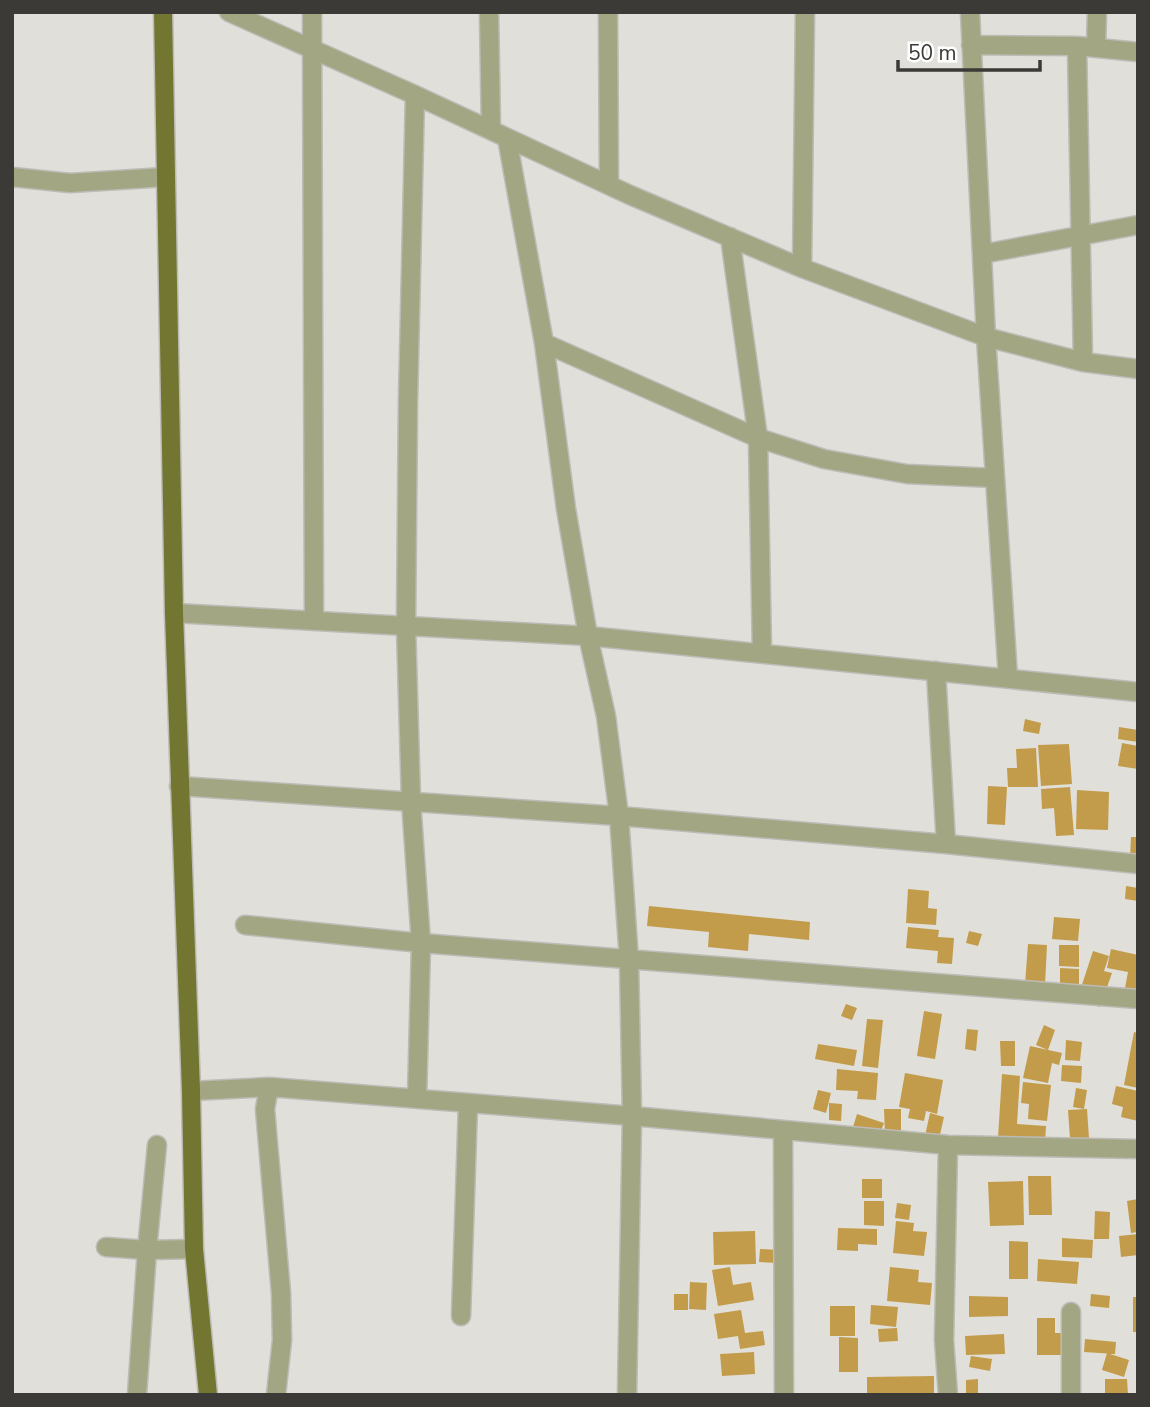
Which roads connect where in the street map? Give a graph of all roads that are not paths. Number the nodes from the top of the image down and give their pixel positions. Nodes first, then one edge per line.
1 (163, 12) edge
2 (229, 12) edge
3 (312, 12) edge
4 (489, 12) edge
5 (608, 12) edge
6 (805, 12) edge
7 (970, 12) edge
8 (1097, 12) edge
9 (971, 45) junction
10 (1077, 46) junction
11 (1096, 48) junction
12 (313, 49) junction
13 (1138, 52) edge
14 (415, 95) junction
15 (491, 130) junction
16 (508, 138) junction
17 (12, 177) edge
18 (166, 177) junction
19 (609, 185) junction
20 (1138, 225) edge
21 (1081, 235) junction
22 (730, 237) junction
23 (982, 254) junction
24 (802, 268) junction
25 (985, 337) junction
26 (544, 344) junction
27 (1083, 362) junction
28 (1138, 369) edge
29 (758, 438) junction
30 (995, 478) junction
31 (174, 613) junction
32 (314, 621) junction
33 (406, 626) junction
34 (588, 636) junction
35 (762, 653) junction
36 (936, 671) junction
37 (1009, 678) junction
38 (1138, 692) edge
39 (179, 786) junction
40 (411, 801) junction
41 (619, 816) junction
42 (946, 844) junction
43 (1138, 863) edge
44 (245, 925) dead end
45 (421, 943) junction
46 (629, 960) junction
47 (1138, 999) edge
48 (269, 1087) junction
49 (191, 1091) junction
50 (417, 1099) junction
51 (468, 1104) junction
52 (632, 1116) junction
53 (783, 1131) junction
54 (157, 1145) dead end
55 (948, 1145) junction
56 (1138, 1149) edge
57 (106, 1247) dead end
58 (194, 1249) junction
59 (147, 1250) junction
60 (1071, 1312) dead end
61 (461, 1317) dead end
62 (137, 1395) edge
63 (208, 1395) edge
64 (275, 1395) edge
65 (626, 1395) edge
66 (784, 1395) edge
67 (948, 1395) edge
68 (1071, 1395) edge

1 - 18 main road
2 - 12 street
3 - 12 street
4 - 15 street
5 - 19 street
6 - 24 street
7 - 9 street
8 - 11 street
9 - 10 street
9 - 23 street
10 - 11 street
10 - 21 street
11 - 13 street
12 - 14 street
12 - 32 street
14 - 15 street
14 - 33 street
15 - 16 street
16 - 19 street
16 - 26 street
17 - 18 street
18 - 31 main road
19 - 22 street
20 - 21 street
21 - 23 street
21 - 27 street
22 - 24 street
22 - 29 street
23 - 25 street
24 - 25 street
25 - 27 street
25 - 30 street
26 - 29 street
26 - 34 street
27 - 28 street
29 - 30 street
29 - 35 street
30 - 37 street
31 - 32 street
31 - 39 main road
32 - 33 street
33 - 34 street
33 - 40 street
34 - 35 street
34 - 41 street
35 - 36 street
36 - 37 street
36 - 42 street
37 - 38 street
39 - 40 street
39 - 49 main road
40 - 41 street
40 - 45 street
41 - 42 street
41 - 46 street
42 - 43 street
44 - 45 street
45 - 46 street
45 - 50 street
46 - 47 street
46 - 52 street
48 - 49 street
48 - 50 street
48 - 64 street
49 - 58 main road
50 - 51 street
51 - 52 street
51 - 61 street
52 - 53 street
52 - 65 street
53 - 55 street
53 - 66 street
54 - 59 street
55 - 56 street
55 - 67 street
57 - 59 street
58 - 59 street
58 - 63 main road
59 - 62 street
60 - 68 street

